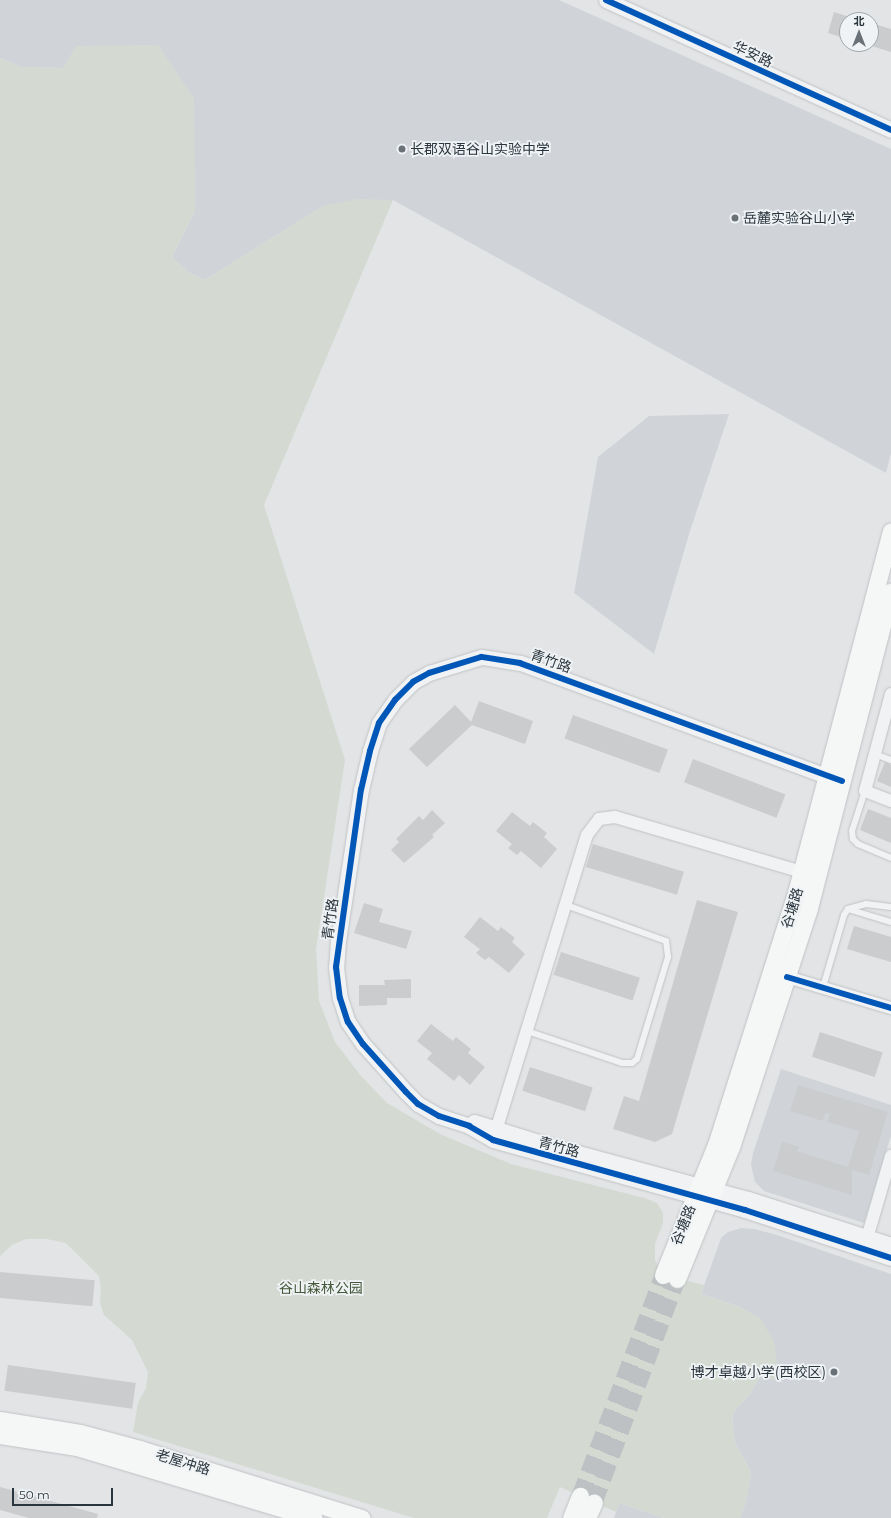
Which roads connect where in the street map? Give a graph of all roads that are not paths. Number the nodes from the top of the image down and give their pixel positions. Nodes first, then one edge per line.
1 (606, 0) edge
2 (624, 0) edge
3 (891, 120) edge
4 (891, 130) edge
5 (891, 531) edge
6 (891, 591) edge
7 (891, 694) edge
8 (889, 709) edge
9 (875, 754) junction
10 (891, 760) edge
11 (834, 781) junction
12 (866, 791) junction
13 (891, 801) edge
14 (891, 858) edge
15 (802, 872) junction
16 (566, 905) junction
17 (891, 907) edge
18 (848, 909) junction
19 (891, 922) edge
20 (787, 977) junction
21 (823, 987) junction
22 (891, 1008) edge
23 (527, 1031) junction
24 (495, 1135) junction
25 (891, 1156) edge
26 (704, 1193) junction
27 (865, 1243) junction
28 (891, 1245) edge
29 (891, 1258) edge
30 (670, 1277) tunnel mouth
31 (0, 1420) edge
32 (0, 1434) edge
33 (314, 1518) edge
34 (362, 1518) edge
35 (571, 1518) edge
36 (588, 1518) edge

1 - 4 street, 华安路
2 - 3 street, 华安路
5 - 11 main road, 谷塘路
6 - 11 main road, 谷塘路
7 - 8 street
8 - 9 street
9 - 10 lane
9 - 12 street
11 - 15 main road, 谷塘路
11 - 20 main road, 谷塘路
11 - 24 street, 青竹路
12 - 13 street
12 - 14 lane
15 - 16 street
15 - 26 main road, 谷塘路
16 - 23 street
16 - 23 lane
17 - 18 lane
18 - 19 lane
18 - 21 lane
20 - 21 street
20 - 26 main road, 谷塘路
21 - 22 street
23 - 24 street
24 - 26 street, 青竹路
25 - 27 street
26 - 27 street, 青竹路
26 - 30 main road, 谷塘路
27 - 28 street, 青竹路
27 - 29 street, 青竹路
31 - 34 main road, 老屋冲路
32 - 33 main road, 老屋冲路
35 - 36 main road

